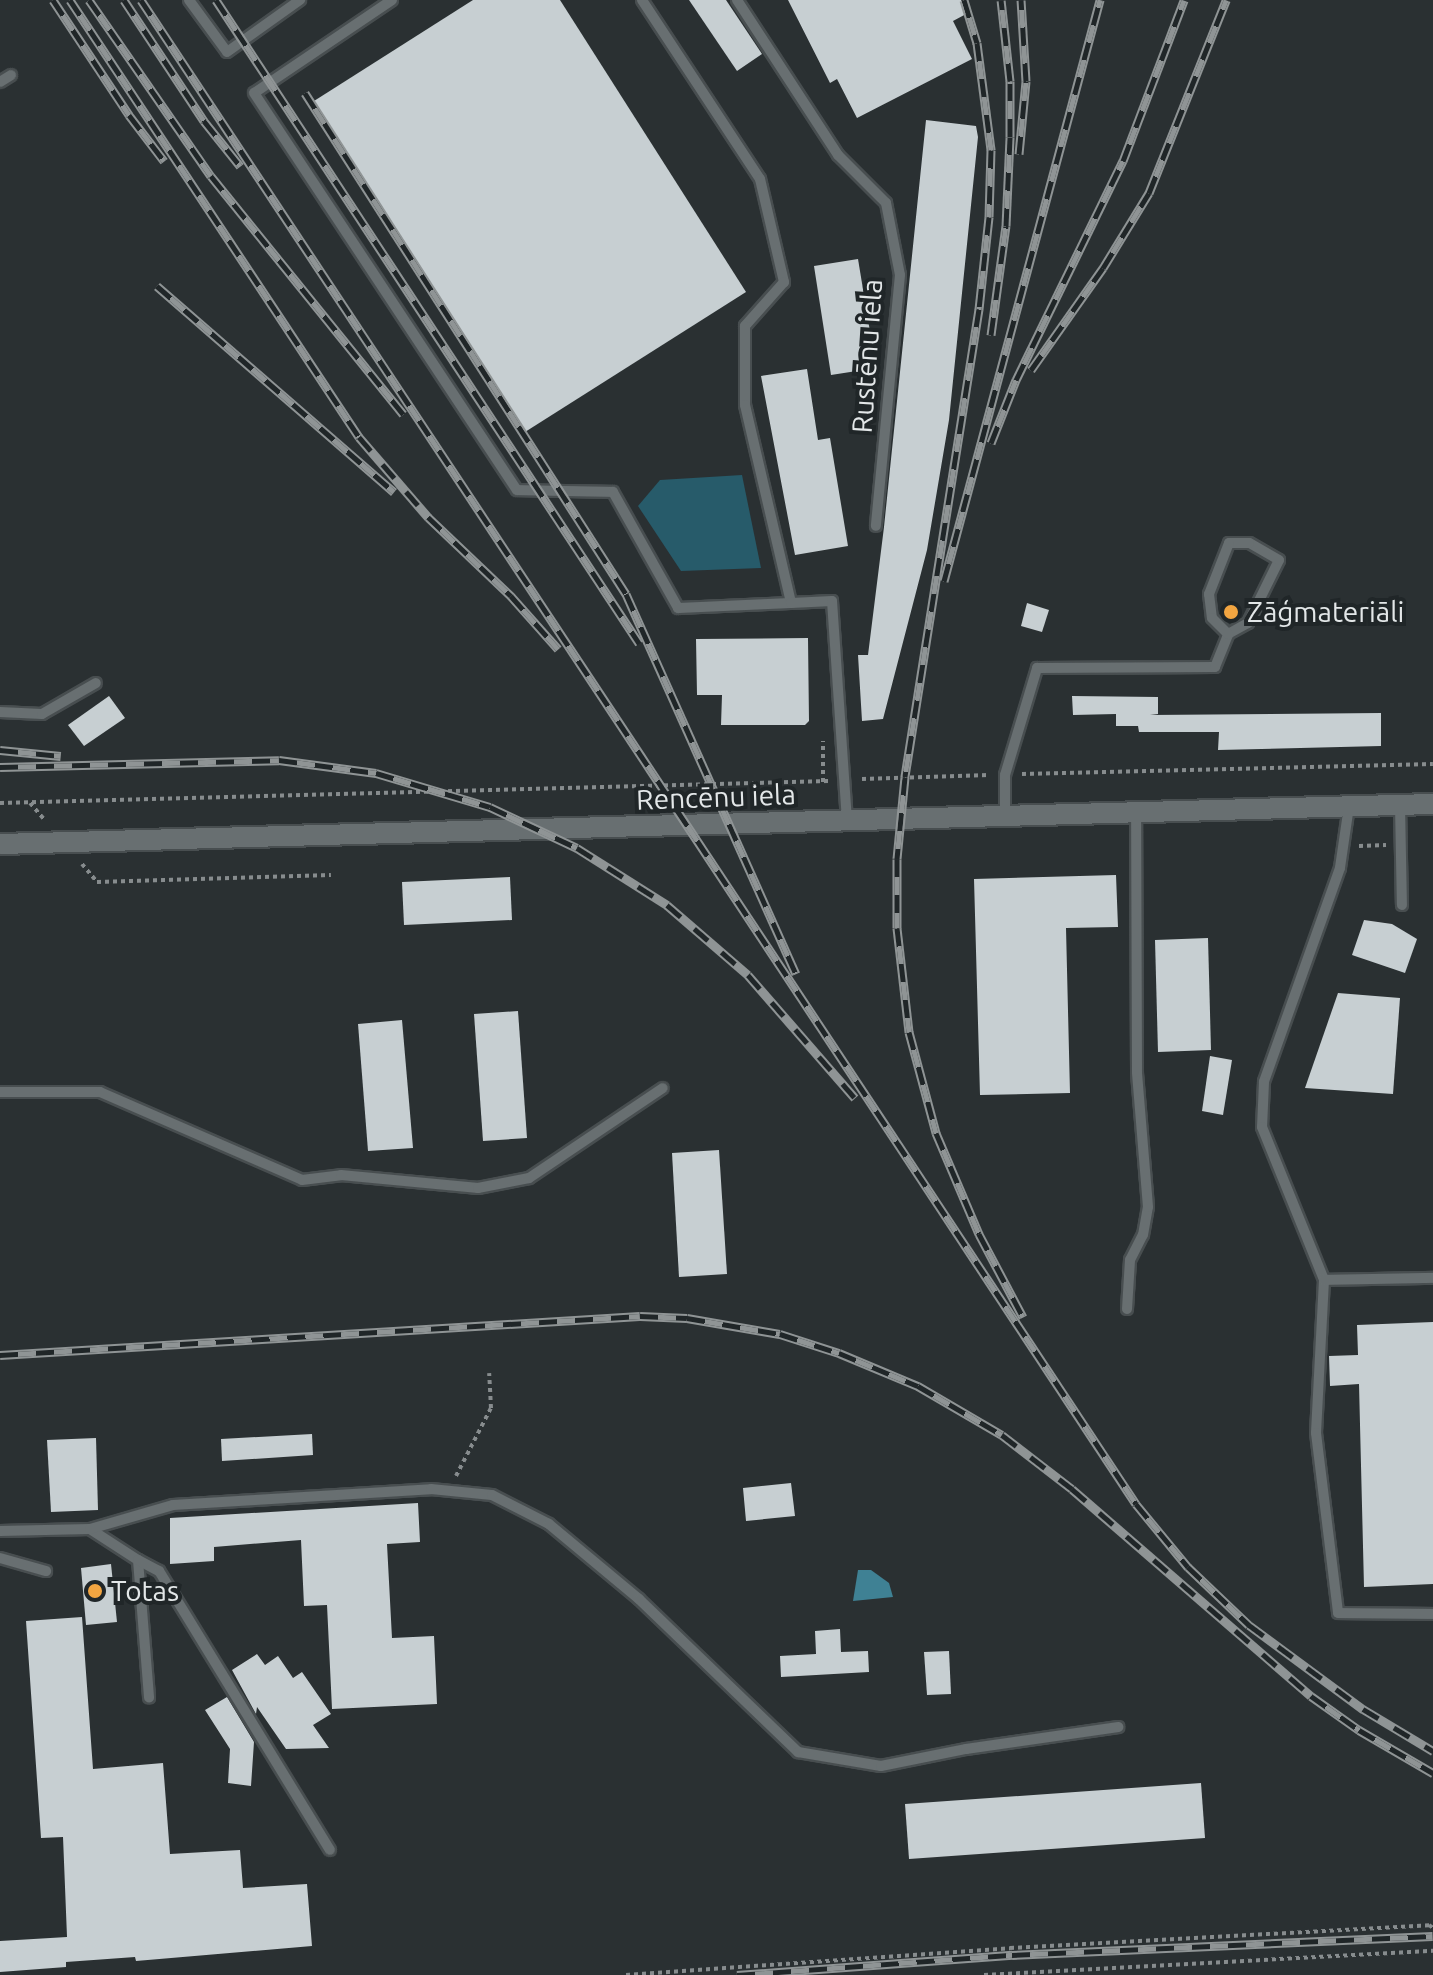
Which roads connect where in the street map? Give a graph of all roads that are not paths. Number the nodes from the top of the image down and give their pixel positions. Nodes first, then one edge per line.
1 (189, 0) edge
2 (300, 0) edge
3 (392, 0) edge
4 (642, 0) edge
5 (737, 0) edge
6 (11, 75) dead end
7 (0, 82) edge
8 (876, 526) dead end
9 (791, 603) junction
10 (1228, 634) junction
11 (96, 683) dead end
12 (0, 712) edge
13 (1433, 804) edge
14 (1400, 805) junction
15 (1349, 806) junction
16 (1136, 814) junction
17 (1005, 817) junction
18 (847, 821) junction
19 (0, 844) edge
20 (1402, 905) dead end
21 (663, 1088) dead end
22 (0, 1092) edge
23 (1433, 1278) edge
24 (1324, 1280) junction
25 (1127, 1309) dead end
26 (90, 1529) junction
27 (0, 1531) edge
28 (0, 1558) edge
29 (138, 1560) junction
30 (46, 1571) dead end
31 (1433, 1614) edge
32 (149, 1698) dead end
33 (1118, 1727) dead end
34 (330, 1850) dead end

1 - 2 lane
3 - 9 lane
4 - 9 lane
5 - 8 lane, Rustēnu iela
6 - 7 lane
9 - 18 lane
10 - 10 lane
10 - 17 lane
11 - 12 lane
13 - 14 street, Rencēnu iela
14 - 15 street, Rencēnu iela
14 - 20 lane
15 - 16 street, Rencēnu iela
15 - 24 lane
16 - 17 street, Rencēnu iela
16 - 25 lane
17 - 18 street, Rencēnu iela
18 - 19 street, Rencēnu iela
21 - 22 lane
23 - 24 lane
24 - 31 lane
26 - 27 lane
26 - 29 lane
26 - 33 lane
28 - 30 lane
29 - 32 lane
29 - 34 lane

